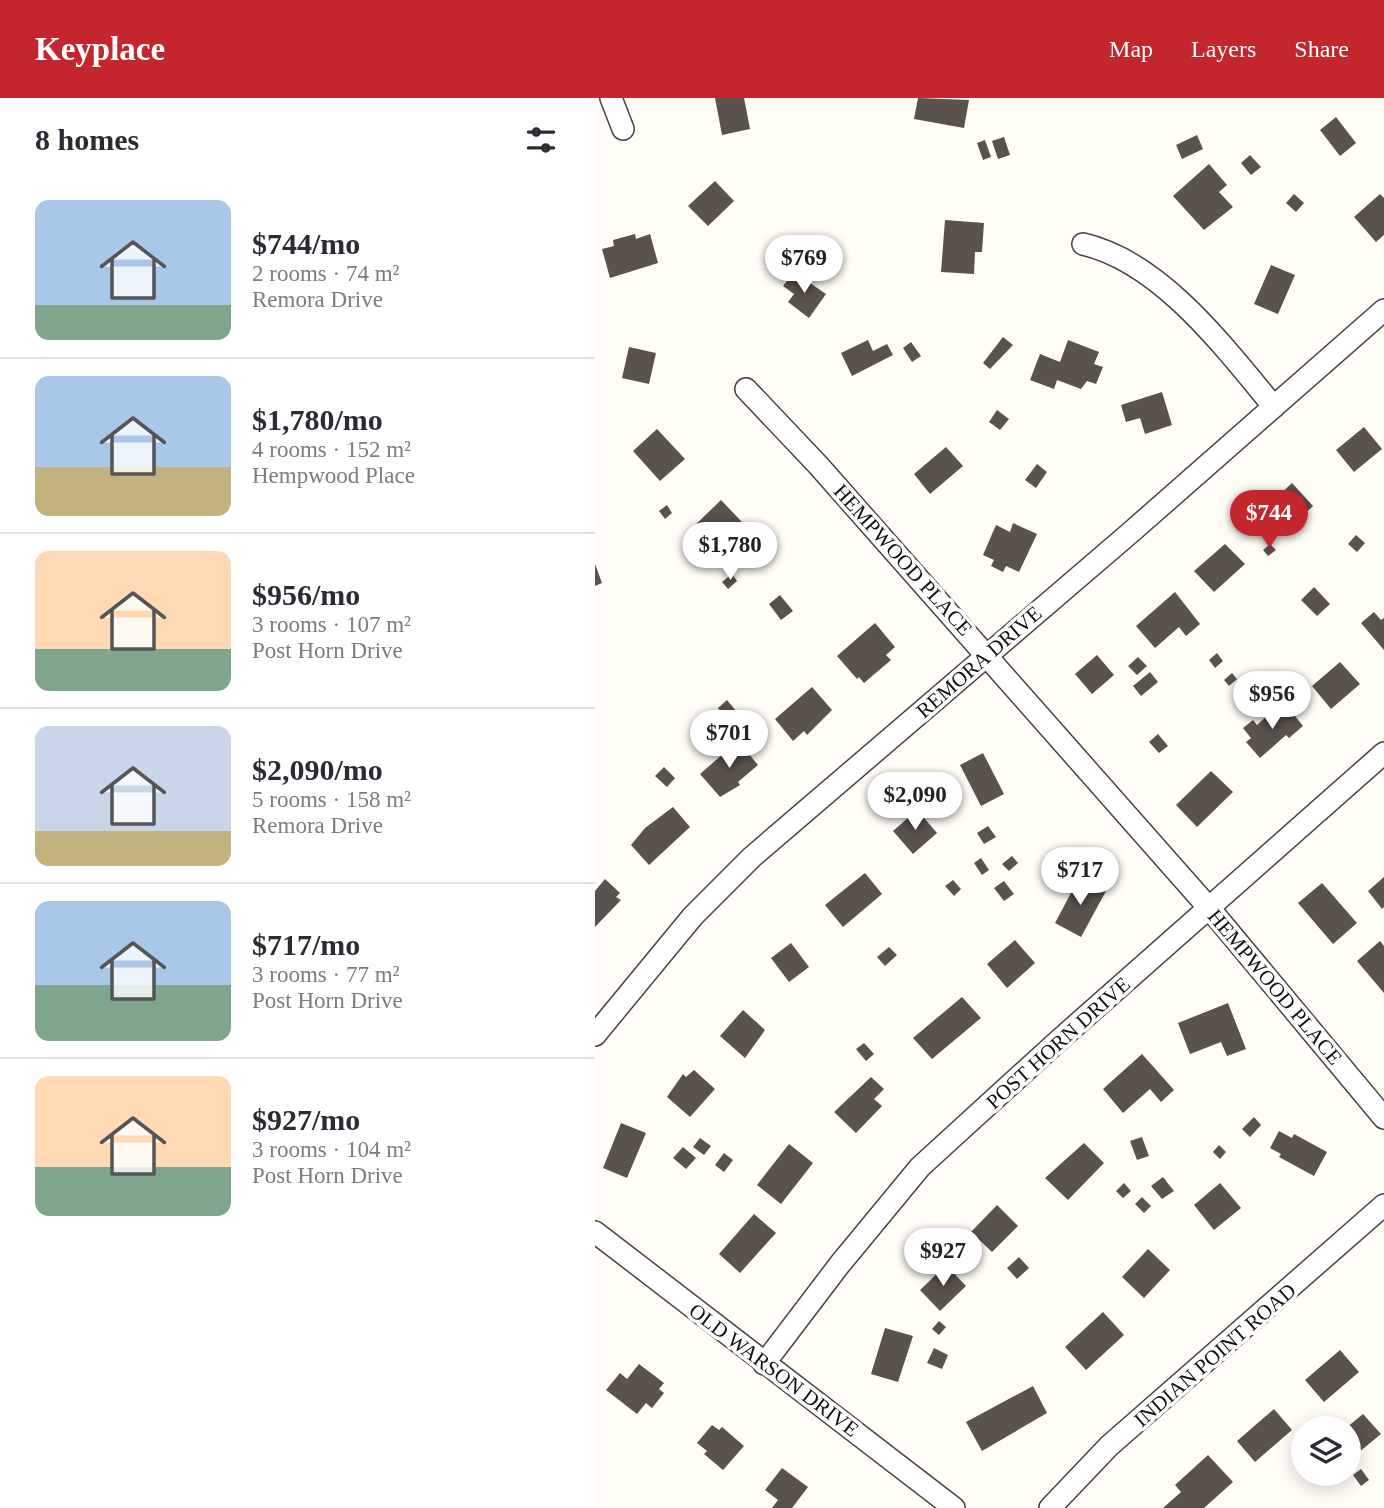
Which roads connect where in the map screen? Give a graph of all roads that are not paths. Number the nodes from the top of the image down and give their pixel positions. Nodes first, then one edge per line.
1 (611, 98) edge
2 (624, 129) dead end
3 (1083, 244) dead end
4 (1384, 310) edge
5 (745, 389) dead end
6 (1274, 407) junction
7 (987, 655) junction
8 (1384, 753) edge
9 (1209, 908) junction
10 (595, 1035) edge
11 (1384, 1118) edge
12 (1384, 1205) edge
13 (595, 1232) edge
14 (764, 1364) junction
15 (954, 1508) edge
16 (1050, 1508) edge

1 - 2 street
3 - 6 street
4 - 6 street, REMORA DRIVE
5 - 7 street, HEMPWOOD PLACE
6 - 7 street, REMORA DRIVE
7 - 9 street, HEMPWOOD PLACE
7 - 10 street, REMORA DRIVE
8 - 9 street, POST HORN DRIVE
9 - 11 street, HEMPWOOD PLACE
9 - 14 street, POST HORN DRIVE
12 - 16 street, INDIAN POINT ROAD
13 - 14 street, OLD WARSON DRIVE
14 - 15 street, OLD WARSON DRIVE

